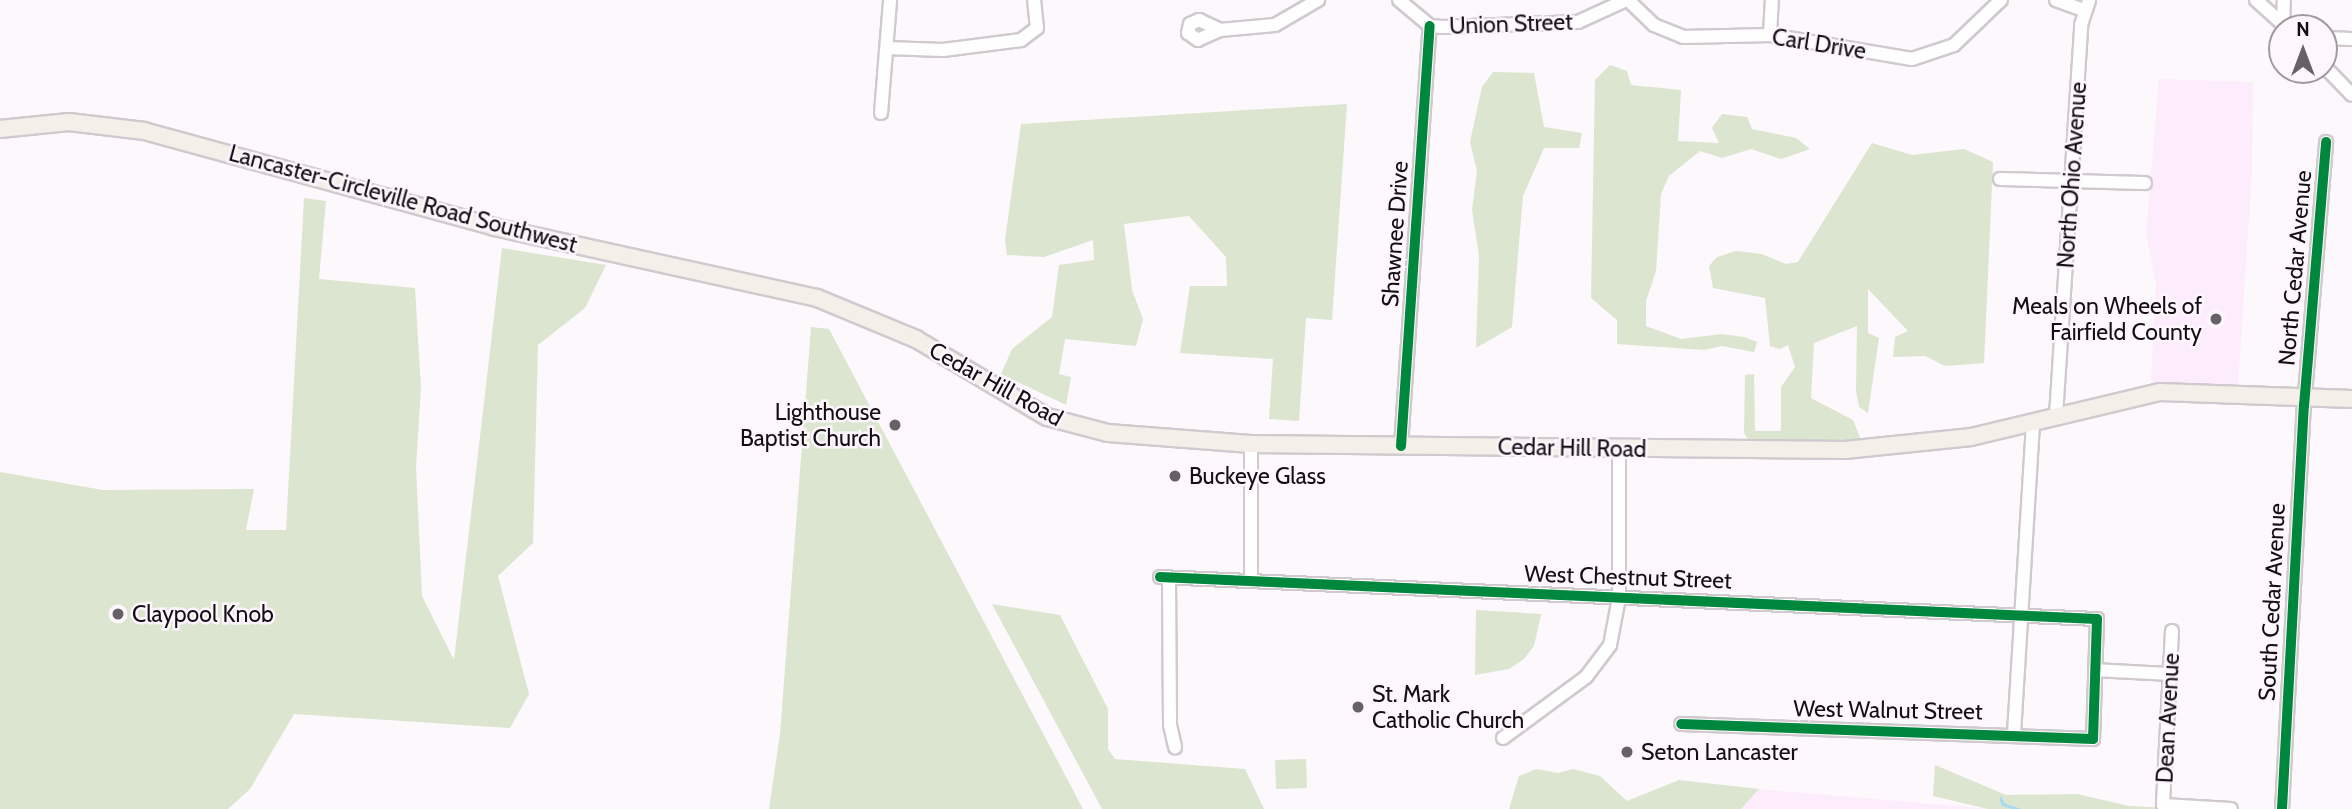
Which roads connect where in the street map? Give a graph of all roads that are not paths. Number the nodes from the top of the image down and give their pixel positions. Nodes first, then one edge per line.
1 (890, 0) edge
2 (1034, 0) edge
3 (1318, 0) edge
4 (1399, 0) edge
5 (1627, 0) edge
6 (1772, 0) edge
7 (2001, 0) edge
8 (2056, 0) edge
9 (2256, 0) edge
10 (2087, 5) edge
11 (2272, 14) edge
12 (1430, 26) junction
13 (1220, 30) dead end
14 (1770, 35) junction
15 (887, 48) junction
16 (2338, 80) edge
17 (2352, 95) edge
18 (881, 113) dead end
19 (0, 130) edge
20 (2326, 142) dead end
21 (2000, 178) dead end
22 (2073, 181) junction
23 (2145, 183) dead end
24 (811, 297) joint
25 (2305, 396) junction
26 (2352, 399) edge
27 (2056, 416) junction
28 (2033, 422) junction
29 (1251, 444) junction
30 (1401, 446) junction
31 (1619, 449) junction
32 (1251, 581) junction
33 (1619, 598) junction
34 (2021, 614) junction
35 (2172, 631) dead end
36 (2095, 670) junction
37 (2170, 674) junction
38 (1681, 724) dead end
39 (2014, 734) junction
40 (1503, 738) dead end
41 (1175, 747) dead end
42 (2231, 809) edge
43 (2281, 809) edge

1 - 15 street
2 - 15 street
3 - 13 street
4 - 12 street, Union Street
5 - 12 street, Union Street
5 - 14 street, Carl Drive
6 - 14 street
7 - 14 street, Carl Drive
8 - 10 street
9 - 11 street
10 - 22 street, North Ohio Avenue
12 - 30 street, Shawnee Drive
15 - 18 street
16 - 17 street
19 - 24 main road, Lancaster-Circleville Road Southwest
20 - 25 street, North Cedar Avenue
21 - 22 street
22 - 23 street
22 - 27 street, North Ohio Avenue
24 - 29 main road, Cedar Hill Road
25 - 26 main road, Cedar Hill Road
25 - 27 main road, Cedar Hill Road
25 - 43 street, South Cedar Avenue
27 - 28 main road, Cedar Hill Road
28 - 31 main road, Cedar Hill Road
28 - 34 street
29 - 30 main road, Cedar Hill Road
29 - 32 street
30 - 31 main road, Cedar Hill Road
31 - 33 street
32 - 33 street, West Chestnut Street
32 - 41 street, West Chestnut Street
33 - 34 street, West Chestnut Street
33 - 40 street
34 - 36 street, West Chestnut Street
34 - 39 street
35 - 37 street, Dean Avenue
36 - 37 street
36 - 39 street, West Walnut Street
37 - 42 street, Dean Avenue
38 - 39 street, West Walnut Street

